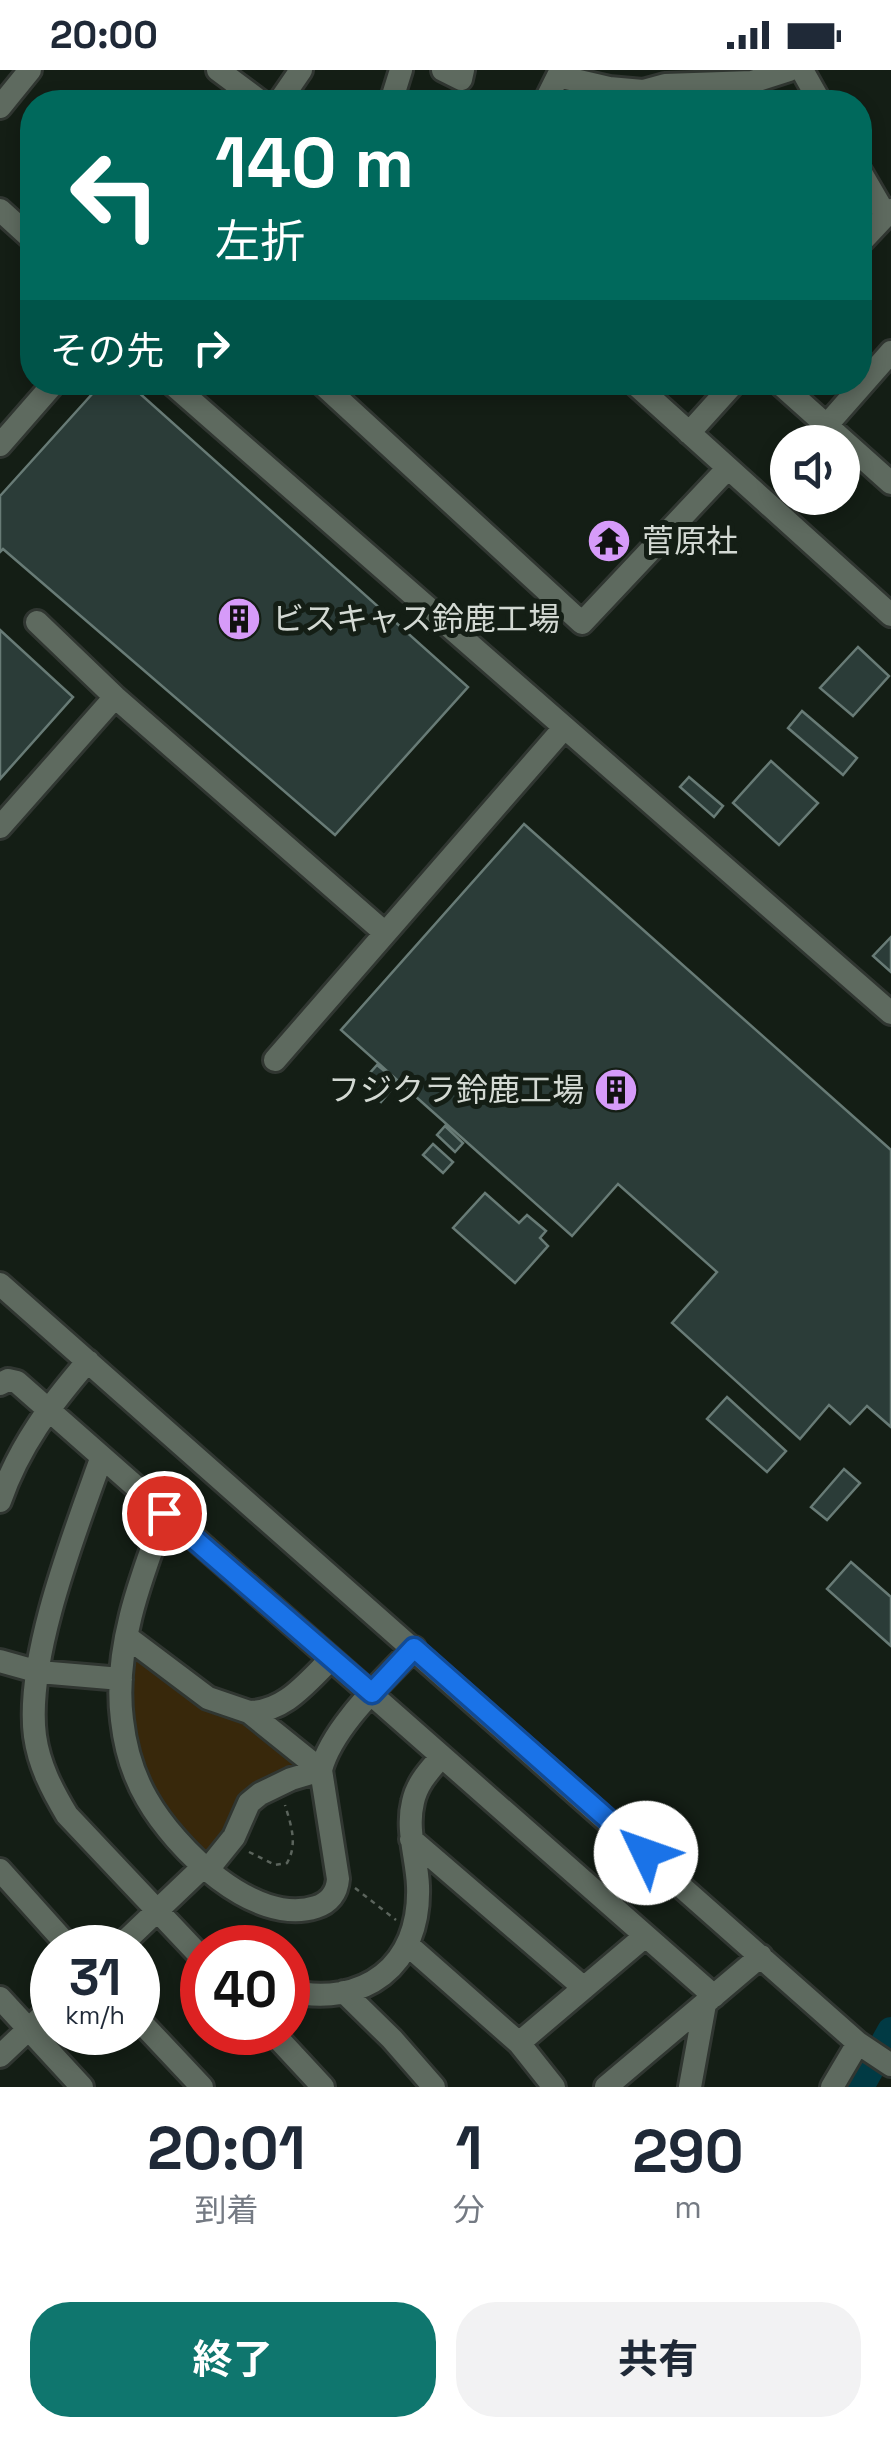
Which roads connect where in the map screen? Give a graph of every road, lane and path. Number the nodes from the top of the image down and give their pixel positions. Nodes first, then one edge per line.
1 (30, 70) edge
2 (218, 70) edge
3 (443, 70) edge
4 (464, 70) edge
5 (788, 70) edge
6 (752, 82) junction
7 (245, 90) edge
8 (551, 90) edge
9 (632, 90) edge
10 (647, 90) edge
11 (745, 90) edge
12 (0, 107) edge
13 (872, 189) edge
14 (0, 210) edge
15 (888, 212) edge
16 (20, 228) edge
17 (891, 352) edge
18 (872, 374) edge
19 (44, 395) edge
20 (185, 395) edge
21 (334, 395) edge
22 (647, 395) edge
23 (723, 395) edge
24 (792, 395) edge
25 (853, 395) edge
26 (825, 425) edge
27 (827, 425) edge
28 (689, 433) junction
29 (0, 445) edge
30 (860, 456) edge
31 (728, 468) junction
32 (891, 484) edge
33 (891, 615) edge
34 (36, 622) dead end
35 (115, 697) junction
36 (564, 728) junction
37 (0, 827) edge
38 (386, 933) junction
39 (891, 1013) edge
40 (275, 1060) dead end
41 (0, 1284) edge
42 (88, 1361) junction
43 (0, 1384) edge
44 (46, 1410) junction
45 (101, 1458) junction
46 (0, 1501) edge
47 (164, 1513) junction
48 (127, 1637) junction
49 (414, 1648) junction
50 (331, 1659) junction
51 (0, 1661) edge
52 (39, 1672) junction
53 (121, 1679) junction
54 (372, 1693) junction
55 (249, 1712) junction
56 (441, 1757) junction
57 (322, 1770) junction
58 (278, 1785) junction
59 (234, 1837) junction
60 (411, 1839) junction
61 (207, 1866) junction
62 (0, 1870) edge
63 (338, 1880) junction
64 (158, 1911) junction
65 (49, 1925) edge
66 (143, 1925) edge
67 (180, 1934) edge
68 (644, 1937) junction
69 (411, 1939) junction
70 (761, 1956) junction
71 (584, 1988) junction
72 (344, 1992) junction
73 (310, 1994) edge
74 (0, 1998) edge
75 (709, 2000) junction
76 (29, 2029) junction
77 (160, 2042) edge
78 (519, 2043) junction
79 (858, 2043) junction
80 (293, 2055) edge
81 (0, 2056) edge
82 (889, 2064) edge
83 (82, 2087) edge
84 (202, 2087) edge
85 (323, 2087) edge
86 (434, 2087) edge
87 (554, 2087) edge
88 (606, 2087) edge
89 (690, 2087) edge
90 (832, 2087) edge

1 - 12 street
2 - 7 street
3 - 4 street
5 - 6 street
6 - 10 street
6 - 11 street
8 - 9 street
13 - 15 street
14 - 16 street
17 - 18 street
19 - 29 street
20 - 36 street
21 - 31 street
22 - 28 street
23 - 28 street
24 - 26 street
25 - 27 street
28 - 31 street
30 - 32 street
31 - 33 street
34 - 35 street
35 - 37 street
35 - 38 street
36 - 38 street
36 - 39 street
38 - 40 street
41 - 42 street
42 - 44 street
42 - 49 street
43 - 44 street
44 - 45 street
44 - 46 street
45 - 47 street
45 - 52 street
47 - 48 street
47 - 50 street
48 - 53 street
48 - 55 street
49 - 54 street
49 - 70 street
50 - 54 street
50 - 55 street
51 - 52 street
52 - 53 street
52 - 64 street
53 - 61 street
54 - 56 street
54 - 57 street
55 - 57 street
56 - 60 street
56 - 68 street
57 - 58 street
57 - 63 street
58 - 59 street
58 - 59 path
59 - 61 street
60 - 69 street
60 - 71 street
61 - 63 street
61 - 64 street
62 - 65 street
63 - 69 path
64 - 66 street
64 - 67 street
68 - 71 street
68 - 75 street
69 - 72 street
69 - 78 street
70 - 75 street
70 - 79 street
71 - 78 street
72 - 73 street
72 - 86 street
74 - 76 street
75 - 88 street
75 - 89 street
76 - 81 street
76 - 83 street
77 - 84 street
78 - 87 street
79 - 82 street
79 - 90 street
80 - 85 street

